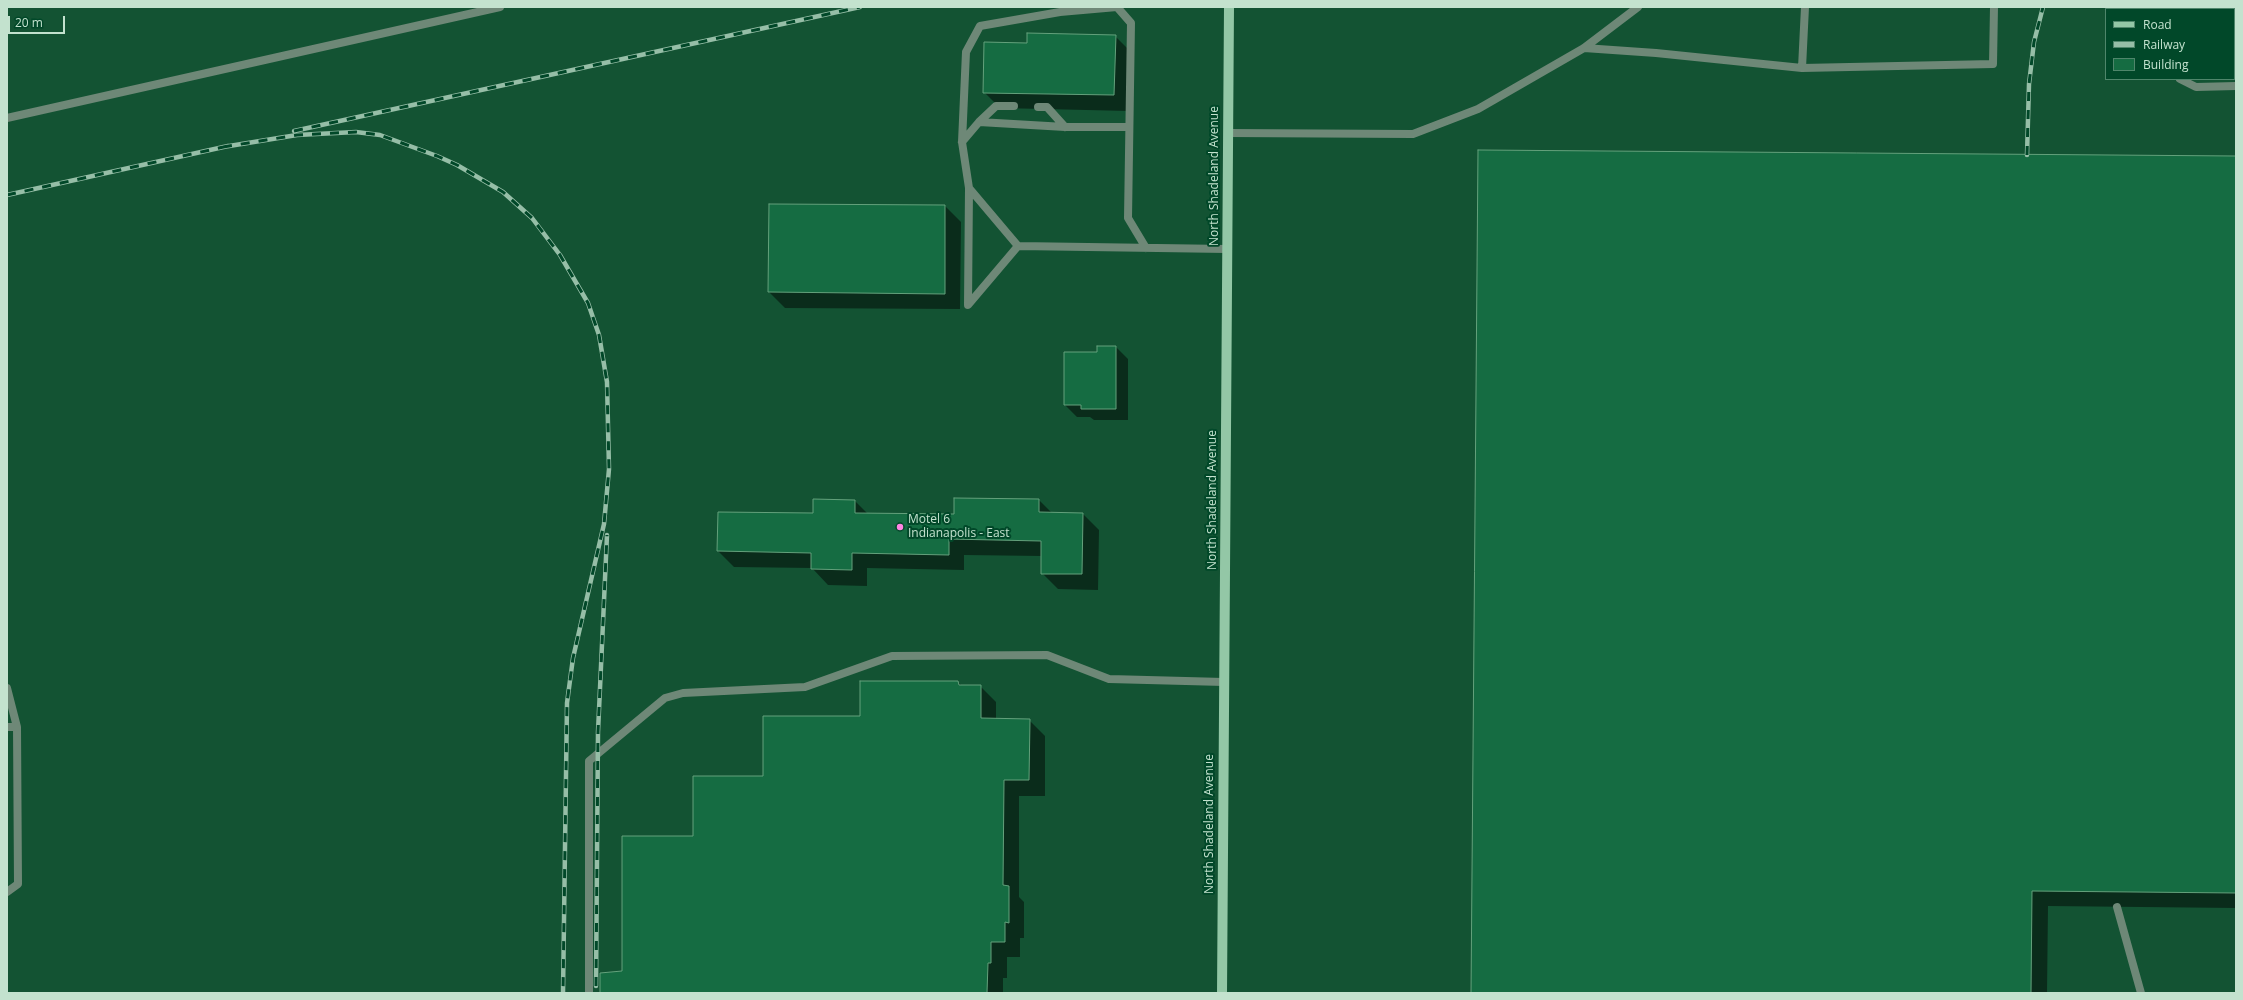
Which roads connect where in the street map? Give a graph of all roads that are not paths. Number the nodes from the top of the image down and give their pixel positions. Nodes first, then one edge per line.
1 (500, 7) edge
2 (1229, 7) edge
3 (1638, 7) edge
4 (1806, 7) edge
5 (1994, 7) edge
6 (1584, 48) junction
7 (1802, 68) junction
8 (2182, 80) edge
9 (2236, 86) edge
10 (1014, 106) dead end
11 (1038, 107) dead end
12 (7, 118) edge
13 (979, 122) junction
14 (1066, 126) junction
15 (1129, 127) junction
16 (1228, 133) junction
17 (962, 142) junction
18 (969, 188) junction
19 (1018, 246) junction
20 (1146, 248) junction
21 (1227, 249) junction
22 (1224, 682) junction
23 (7, 688) edge
24 (7, 727) edge
25 (17, 727) junction
26 (7, 892) edge
27 (2117, 907) dead end
28 (589, 993) edge
29 (1222, 993) edge
30 (2141, 993) edge

1 - 12 lane
2 - 16 main road, North Shadeland Avenue
3 - 6 lane
4 - 7 lane
5 - 7 lane
6 - 7 lane
6 - 16 lane
8 - 9 lane
10 - 13 lane
11 - 14 lane
13 - 14 lane
13 - 17 lane
14 - 15 lane
15 - 17 lane
15 - 20 lane
16 - 21 main road, North Shadeland Avenue
17 - 18 lane
18 - 19 lane
18 - 19 lane
19 - 20 lane
20 - 21 lane
21 - 22 main road, North Shadeland Avenue
22 - 28 lane
22 - 29 main road, North Shadeland Avenue
23 - 25 lane
24 - 25 lane
25 - 26 lane
27 - 30 lane

